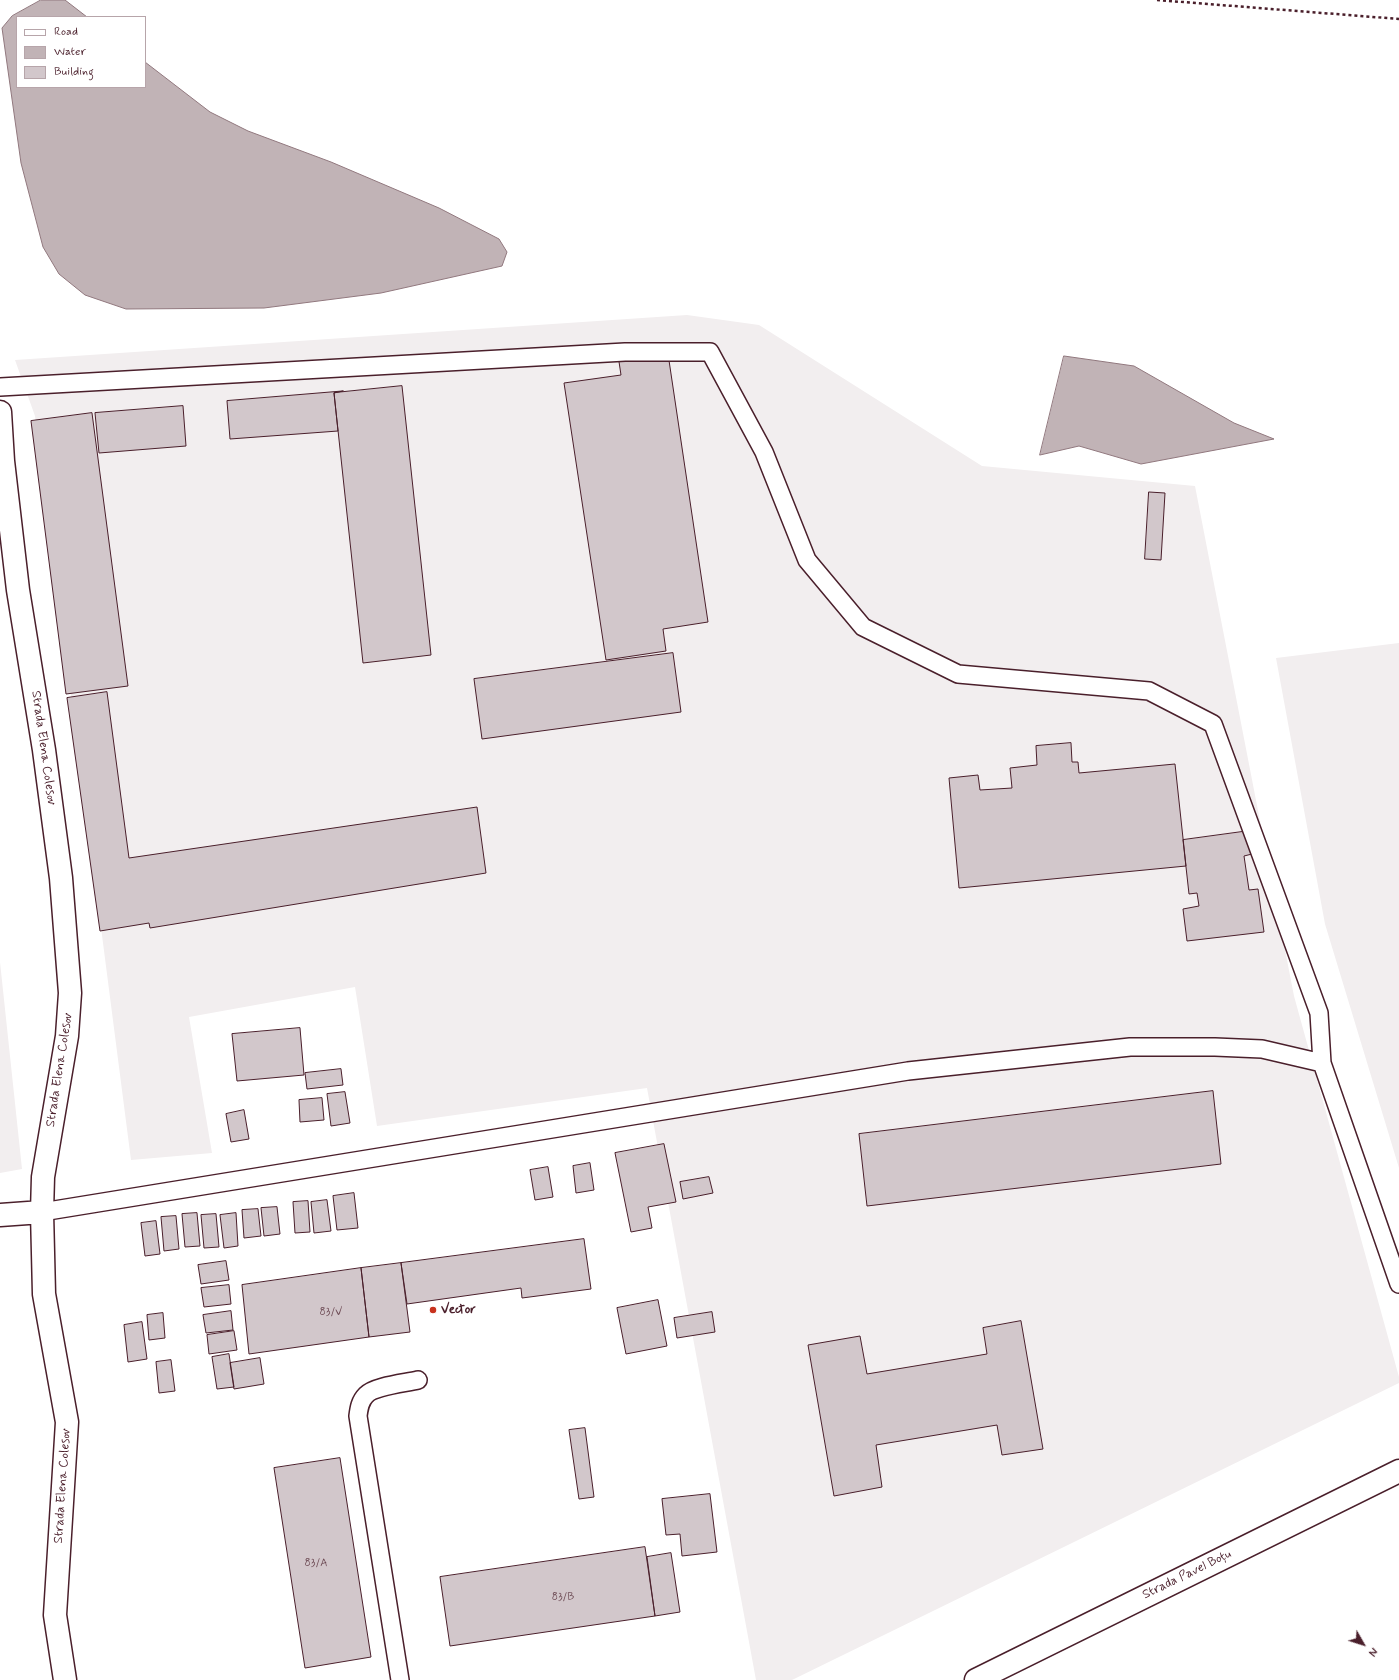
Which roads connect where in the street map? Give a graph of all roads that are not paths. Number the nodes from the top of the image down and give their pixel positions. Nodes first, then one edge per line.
1 (0, 387) edge
2 (0, 412) edge
3 (1322, 1063) junction
4 (42, 1212) junction
5 (0, 1215) edge
6 (1399, 1284) edge
7 (418, 1380) dead end
8 (1399, 1471) edge
9 (64, 1680) edge
10 (400, 1680) edge
11 (976, 1680) edge

1 - 3 lane
2 - 4 street, Strada Elena Colesov
3 - 4 lane
3 - 6 lane
4 - 5 street
4 - 9 street, Strada Elena Colesov
7 - 10 lane
8 - 11 street, Strada Pavel Boțu

